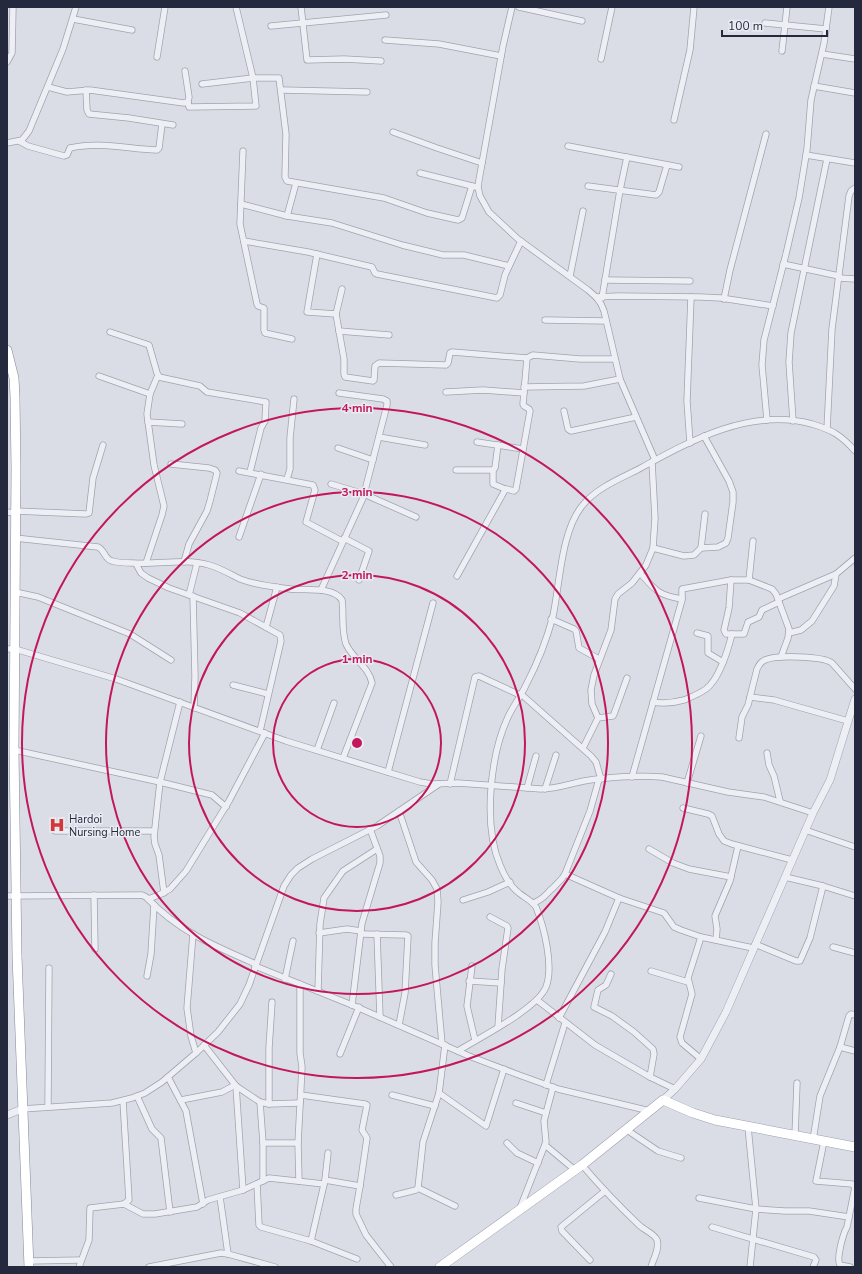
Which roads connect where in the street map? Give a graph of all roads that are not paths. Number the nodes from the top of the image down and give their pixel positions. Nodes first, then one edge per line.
1 (12, 7) edge
2 (76, 7) edge
3 (165, 7) edge
4 (236, 7) edge
5 (301, 7) edge
6 (512, 7) edge
7 (519, 7) edge
8 (612, 7) edge
9 (694, 7) edge
10 (787, 7) edge
11 (829, 7) edge
12 (386, 15) dead end
13 (73, 19) junction
14 (582, 21) dead end
15 (303, 22) junction
16 (765, 23) dead end
17 (785, 25) junction
18 (270, 26) dead end
19 (826, 29) junction
20 (132, 30) dead end
21 (385, 40) dead end
22 (782, 51) dead end
23 (822, 54) junction
24 (501, 56) junction
25 (157, 57) dead end
26 (601, 59) dead end
27 (855, 59) edge
28 (381, 61) dead end
29 (7, 62) edge
30 (185, 71) dead end
31 (253, 78) junction
32 (202, 84) dead end
33 (814, 86) junction
34 (48, 87) junction
35 (86, 90) junction
36 (282, 90) junction
37 (367, 92) dead end
38 (855, 93) edge
39 (188, 102) junction
40 (674, 120) dead end
41 (162, 124) junction
42 (173, 126) dead end
43 (393, 132) dead end
44 (766, 134) dead end
45 (19, 141) junction
46 (7, 143) edge
47 (568, 146) dead end
48 (243, 152) dead end
49 (806, 155) junction
50 (627, 157) junction
51 (827, 159) junction
52 (482, 163) junction
53 (855, 163) edge
54 (667, 165) junction
55 (679, 167) dead end
56 (420, 173) dead end
57 (296, 183) junction
58 (588, 186) dead end
59 (475, 187) junction
60 (855, 188) edge
61 (620, 190) junction
62 (241, 204) junction
63 (583, 211) dead end
64 (287, 216) junction
65 (244, 241) junction
66 (521, 241) junction
67 (317, 254) junction
68 (783, 264) junction
69 (509, 266) junction
70 (803, 269) junction
71 (570, 276) junction
72 (839, 277) junction
73 (855, 279) edge
74 (605, 280) junction
75 (690, 281) dead end
76 (342, 289) dead end
77 (599, 297) junction
78 (691, 297) junction
79 (724, 299) junction
80 (773, 306) junction
81 (336, 314) junction
82 (545, 320) dead end
83 (606, 321) junction
84 (110, 332) dead end
85 (339, 332) junction
86 (389, 335) dead end
87 (292, 339) dead end
88 (7, 350) edge
89 (527, 358) junction
90 (615, 359) junction
91 (158, 375) junction
92 (99, 376) dead end
93 (620, 379) junction
94 (524, 387) junction
95 (446, 392) dead end
96 (339, 393) dead end
97 (524, 393) junction
98 (150, 394) junction
99 (294, 399) dead end
100 (564, 411) dead end
101 (636, 417) junction
102 (767, 420) junction
103 (792, 421) junction
104 (148, 422) junction
105 (182, 424) dead end
106 (827, 429) junction
107 (704, 436) junction
108 (379, 437) junction
109 (477, 442) dead end
110 (690, 443) junction
111 (103, 445) dead end
112 (425, 445) dead end
113 (498, 445) junction
114 (338, 448) dead end
115 (523, 449) junction
116 (855, 451) edge
117 (373, 460) junction
118 (653, 461) junction
119 (171, 464) dead end
120 (239, 470) dead end
121 (456, 470) dead end
122 (493, 470) junction
123 (250, 472) junction
124 (261, 474) junction
125 (287, 480) junction
126 (331, 484) dead end
127 (505, 489) junction
128 (364, 494) junction
129 (13, 512) edge
130 (705, 514) dead end
131 (416, 517) dead end
132 (239, 537) dead end
133 (15, 538) junction
134 (343, 539) junction
135 (753, 541) dead end
136 (653, 548) junction
137 (701, 548) junction
138 (855, 558) edge
139 (184, 562) junction
140 (146, 563) junction
141 (197, 563) junction
142 (136, 564) junction
143 (640, 573) junction
144 (836, 574) junction
145 (457, 576) dead end
146 (358, 580) dead end
147 (731, 580) junction
148 (749, 580) junction
149 (277, 587) junction
150 (321, 590) junction
151 (191, 595) junction
152 (12, 597) edge
153 (682, 599) junction
154 (779, 601) junction
155 (433, 603) dead end
156 (552, 619) junction
157 (266, 627) junction
158 (697, 633) dead end
159 (789, 633) junction
160 (732, 634) junction
161 (11, 649) edge
162 (781, 657) junction
163 (599, 659) junction
164 (171, 660) dead end
165 (723, 662) junction
166 (627, 678) dead end
167 (233, 685) dead end
168 (855, 689) edge
169 (268, 694) junction
170 (521, 694) junction
171 (750, 697) junction
172 (855, 699) edge
173 (180, 702) junction
174 (334, 702) dead end
175 (653, 702) junction
176 (194, 708) junction
177 (598, 718) junction
178 (851, 720) edge
179 (263, 732) junction
180 (701, 736) dead end
181 (739, 738) dead end
182 (583, 748) junction
183 (317, 750) junction
184 (12, 752) edge
185 (767, 753) dead end
186 (556, 755) dead end
187 (536, 756) dead end
188 (343, 758) junction
189 (388, 772) junction
190 (632, 777) junction
191 (11, 778) edge
192 (600, 779) junction
193 (160, 782) junction
194 (687, 783) junction
195 (440, 784) junction
196 (450, 784) junction
197 (491, 786) junction
198 (527, 788) junction
199 (545, 789) junction
200 (780, 801) junction
201 (226, 807) junction
202 (683, 808) dead end
203 (399, 811) junction
204 (813, 813) junction
205 (370, 829) junction
206 (805, 830) junction
207 (55, 831) dead end
208 (154, 831) junction
209 (738, 846) junction
210 (855, 848) edge
211 (649, 849) dead end
212 (377, 850) junction
213 (792, 860) junction
214 (565, 874) junction
215 (731, 877) junction
216 (784, 877) junction
217 (510, 882) junction
218 (823, 886) junction
219 (164, 893) junction
220 (94, 895) junction
221 (12, 896) edge
222 (855, 896) edge
223 (619, 898) junction
224 (148, 899) junction
225 (463, 900) dead end
226 (533, 903) junction
227 (154, 905) junction
228 (490, 918) dead end
229 (361, 932) junction
230 (319, 933) junction
231 (192, 934) junction
232 (377, 934) junction
233 (700, 937) junction
234 (716, 940) junction
235 (293, 941) dead end
236 (754, 946) junction
237 (833, 947) dead end
238 (95, 949) dead end
239 (855, 953) edge
240 (256, 965) junction
241 (472, 966) dead end
242 (49, 968) dead end
243 (651, 971) dead end
244 (611, 974) dead end
245 (147, 976) dead end
246 (285, 979) junction
247 (470, 981) junction
248 (688, 982) junction
249 (501, 983) junction
250 (300, 984) junction
251 (318, 991) junction
252 (537, 1000) junction
253 (272, 1002) dead end
254 (352, 1004) junction
255 (359, 1007) junction
256 (855, 1015) edge
257 (380, 1017) junction
258 (560, 1018) junction
259 (565, 1023) junction
260 (399, 1025) junction
261 (498, 1027) junction
262 (475, 1040) junction
263 (444, 1044) junction
264 (204, 1045) junction
265 (840, 1047) junction
266 (458, 1051) junction
267 (855, 1051) edge
268 (196, 1053) junction
269 (340, 1054) dead end
270 (701, 1059) junction
271 (504, 1070) junction
272 (168, 1077) junction
273 (650, 1077) junction
274 (797, 1083) dead end
275 (235, 1085) junction
276 (546, 1085) junction
277 (553, 1087) junction
278 (675, 1089) junction
279 (439, 1093) junction
280 (301, 1095) junction
281 (392, 1095) dead end
282 (137, 1096) junction
283 (123, 1100) junction
284 (181, 1100) junction
285 (663, 1100) junction
286 (260, 1102) junction
287 (300, 1103) junction
288 (516, 1103) dead end
289 (269, 1104) junction
290 (48, 1106) junction
291 (435, 1106) junction
292 (22, 1109) junction
293 (650, 1111) junction
294 (546, 1113) junction
295 (7, 1115) edge
296 (748, 1127) junction
297 (627, 1130) junction
298 (794, 1136) junction
299 (813, 1140) junction
300 (298, 1142) junction
301 (824, 1142) junction
302 (263, 1143) junction
303 (507, 1144) dead end
304 (545, 1145) junction
305 (855, 1147) edge
306 (328, 1153) dead end
307 (681, 1158) dead end
308 (538, 1163) junction
309 (578, 1167) junction
310 (262, 1181) junction
311 (299, 1181) junction
312 (324, 1182) junction
313 (257, 1184) junction
314 (360, 1186) junction
315 (418, 1188) junction
316 (243, 1190) junction
317 (605, 1191) junction
318 (396, 1195) dead end
319 (220, 1197) junction
320 (699, 1198) dead end
321 (124, 1204) junction
322 (203, 1204) junction
323 (454, 1206) dead end
324 (519, 1209) junction
325 (756, 1209) junction
326 (170, 1212) junction
327 (849, 1217) junction
328 (712, 1227) dead end
329 (753, 1239) junction
330 (311, 1241) junction
331 (228, 1254) junction
332 (357, 1259) dead end
333 (81, 1260) junction
334 (590, 1260) dead end
335 (29, 1264) edge
336 (162, 1266) edge
337 (79, 1267) edge
338 (149, 1267) edge
339 (275, 1267) edge
340 (392, 1267) edge
341 (440, 1267) edge
342 (651, 1267) edge
343 (750, 1267) edge
344 (813, 1267) edge
345 (850, 1267) edge

1 - 29 street
2 - 13 street
3 - 25 street
4 - 31 street
5 - 15 street
6 - 24 street
7 - 14 street
8 - 26 street
9 - 40 street
10 - 17 street
11 - 19 street
12 - 15 street
13 - 20 street
13 - 34 street
15 - 18 street
15 - 28 street
16 - 17 street
17 - 19 street
17 - 22 street
19 - 23 street
21 - 24 street
23 - 27 street
23 - 33 street
24 - 52 street
30 - 39 street
31 - 32 street
31 - 36 street
31 - 39 street
33 - 38 street
33 - 49 street
34 - 35 street
34 - 45 street
35 - 39 street
35 - 41 street
36 - 37 street
36 - 57 street
41 - 42 street
41 - 45 street
43 - 52 street
44 - 79 street
45 - 46 street
47 - 50 street
48 - 62 street
49 - 51 street
49 - 68 street
50 - 54 street
50 - 61 street
51 - 53 street
51 - 70 street
52 - 59 street
54 - 55 street
54 - 61 street
56 - 59 street
57 - 59 street
57 - 64 street
58 - 61 street
59 - 66 street
60 - 72 street
61 - 74 street
62 - 64 street
62 - 65 street
63 - 71 street
64 - 69 street
65 - 67 street
65 - 87 street
66 - 69 street
66 - 71 street
67 - 69 street
67 - 81 street
68 - 70 street
68 - 80 street
70 - 72 street
70 - 103 street
71 - 77 street
72 - 73 street
72 - 106 street
74 - 75 street
74 - 77 street
76 - 81 street
77 - 78 street
77 - 83 street
78 - 79 street
78 - 110 street
79 - 80 street
80 - 102 street
81 - 85 street
82 - 83 street
83 - 90 street
84 - 91 street
85 - 86 street
85 - 89 street
88 - 129 main road
89 - 90 street
89 - 94 street
90 - 93 street
91 - 98 street
91 - 123 street
92 - 98 street
93 - 94 street
93 - 101 street
94 - 97 street
95 - 97 street
96 - 108 street
97 - 115 street
98 - 104 street
99 - 125 street
100 - 101 street
101 - 118 street
102 - 103 street
102 - 107 street
103 - 106 street
104 - 105 street
104 - 140 street
106 - 116 street
107 - 110 street
107 - 137 street
108 - 112 street
108 - 117 street
109 - 113 street
110 - 118 street
111 - 129 street
113 - 115 street
113 - 122 street
114 - 117 street
115 - 127 street
117 - 128 street
118 - 136 street
118 - 156 street
119 - 139 street
120 - 123 street
121 - 122 street
122 - 127 street
123 - 124 street
124 - 125 street
124 - 132 street
125 - 134 street
126 - 128 street
127 - 145 street
128 - 131 street
128 - 134 street
129 - 133 main road
130 - 137 street
133 - 142 street
133 - 152 main road
134 - 146 street
134 - 150 street
135 - 148 street
136 - 137 street
136 - 143 street
138 - 144 street
139 - 140 street
139 - 141 street
140 - 142 street
141 - 149 street
141 - 151 street
142 - 151 street
143 - 153 street
143 - 163 street
144 - 154 street
144 - 159 street
147 - 148 street
147 - 153 street
147 - 160 street
148 - 154 street
149 - 150 street
149 - 157 street
150 - 188 street
151 - 157 street
151 - 176 street
152 - 161 main road
152 - 164 street
153 - 175 street
154 - 159 street
154 - 160 street
155 - 189 street
156 - 163 street
156 - 170 street
157 - 169 street
158 - 165 street
159 - 162 street
160 - 165 street
161 - 173 street
161 - 184 main road
162 - 168 street
162 - 171 street
163 - 177 street
165 - 175 street
166 - 177 street
167 - 169 street
169 - 179 street
170 - 182 street
170 - 196 street
170 - 197 street
171 - 178 street
171 - 181 street
172 - 178 street
173 - 176 street
173 - 193 street
174 - 183 street
175 - 190 street
176 - 179 street
177 - 182 street
178 - 204 street
179 - 183 street
179 - 201 street
180 - 194 street
182 - 192 street
183 - 188 street
184 - 191 main road
184 - 193 street
185 - 200 street
186 - 199 street
187 - 198 street
188 - 189 street
189 - 195 street
190 - 192 street
190 - 194 street
191 - 221 main road
192 - 199 street
192 - 214 street
193 - 201 street
193 - 208 street
194 - 200 street
195 - 196 street
195 - 203 street
196 - 197 street
197 - 198 street
197 - 217 street
198 - 199 street
200 - 204 street
201 - 219 street
202 - 209 street
203 - 205 street
203 - 263 street
204 - 206 street
205 - 212 street
205 - 240 street
206 - 210 street
206 - 213 street
207 - 208 street
208 - 219 street
209 - 213 street
209 - 215 street
211 - 215 street
212 - 229 street
212 - 230 street
213 - 216 street
214 - 223 street
214 - 226 street
215 - 234 street
216 - 218 street
216 - 236 street
217 - 225 street
217 - 226 street
218 - 222 street
218 - 236 street
219 - 224 street
220 - 221 street
220 - 224 street
220 - 238 street
221 - 292 main road
223 - 233 street
223 - 258 street
224 - 227 street
226 - 252 street
227 - 231 street
227 - 245 street
228 - 249 street
229 - 230 street
229 - 232 street
229 - 254 street
230 - 251 street
231 - 240 street
231 - 268 street
232 - 257 street
232 - 260 street
233 - 234 street
233 - 248 street
234 - 236 street
235 - 246 street
236 - 270 street
237 - 239 street
240 - 246 street
240 - 264 street
241 - 247 street
242 - 290 street
243 - 248 street
244 - 273 street
246 - 250 street
247 - 249 street
247 - 262 street
248 - 270 street
249 - 261 street
250 - 251 street
250 - 280 street
251 - 254 street
252 - 258 street
252 - 261 street
253 - 289 street
254 - 255 street
255 - 257 street
255 - 269 street
256 - 265 street
257 - 260 street
258 - 259 street
259 - 273 street
259 - 276 street
260 - 263 street
261 - 262 street
262 - 266 street
263 - 266 street
263 - 279 street
264 - 268 street
264 - 275 street
265 - 267 street
265 - 299 street
266 - 271 street
268 - 272 street
270 - 278 street
271 - 276 street
271 - 279 street
272 - 282 street
272 - 284 street
273 - 278 street
274 - 298 street
275 - 284 street
275 - 286 street
275 - 316 street
276 - 277 street
277 - 293 street
277 - 294 street
278 - 285 street
279 - 291 street
280 - 287 street
280 - 314 street
281 - 291 street
282 - 283 street
282 - 326 street
283 - 290 street
283 - 321 street
284 - 322 street
285 - 293 main road
285 - 296 main road
286 - 289 street
286 - 302 street
287 - 289 street
287 - 300 street
288 - 294 street
290 - 292 street
291 - 315 street
292 - 295 street
292 - 335 main road
293 - 297 main road
294 - 304 street
296 - 298 main road
296 - 325 street
297 - 307 street
297 - 309 main road
298 - 299 main road
299 - 301 main road
300 - 302 street
300 - 311 street
301 - 305 main road
301 - 327 street
302 - 310 street
303 - 308 street
304 - 308 street
304 - 309 street
306 - 312 street
308 - 324 street
309 - 317 street
309 - 324 main road
310 - 311 street
310 - 313 street
311 - 312 street
312 - 314 street
312 - 330 street
313 - 316 street
313 - 330 street
314 - 340 street
315 - 318 street
315 - 323 street
316 - 319 street
317 - 334 street
317 - 342 street
319 - 322 street
319 - 331 street
320 - 325 street
321 - 326 street
321 - 333 street
322 - 326 street
324 - 341 main road
325 - 327 street
325 - 329 street
327 - 345 street
328 - 329 street
329 - 343 street
329 - 344 street
330 - 332 street
331 - 336 street
331 - 339 street
333 - 335 street
333 - 337 street
336 - 338 street

